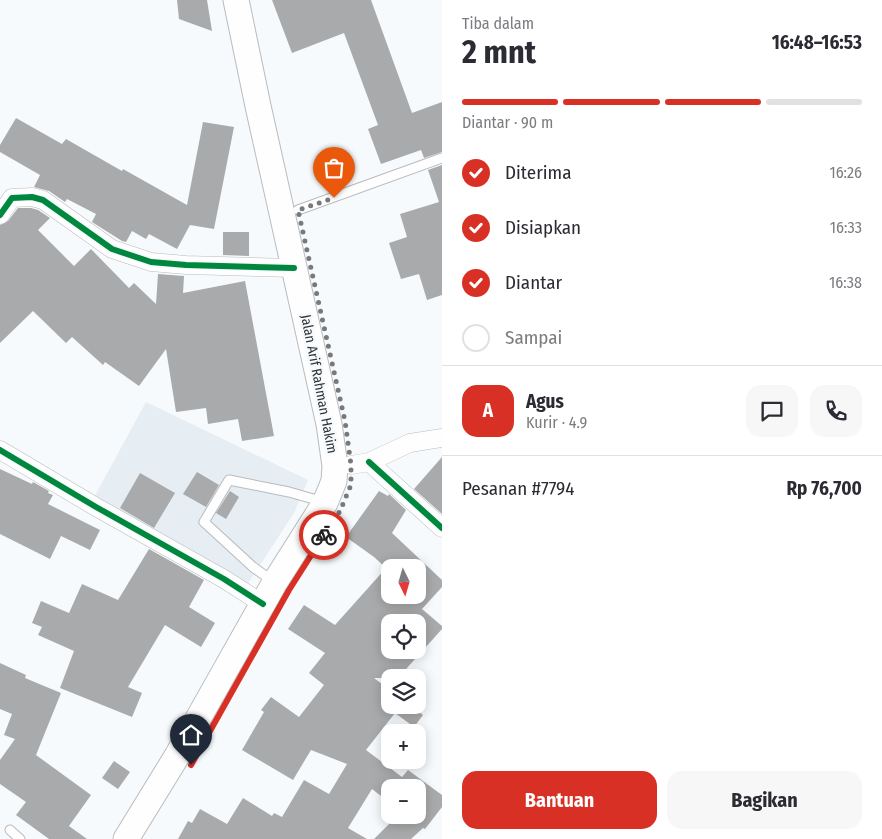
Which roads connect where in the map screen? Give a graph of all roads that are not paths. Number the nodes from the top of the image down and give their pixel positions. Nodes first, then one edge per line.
1 (236, 0) edge
2 (253, 0) edge
3 (442, 158) edge
4 (290, 212) junction
5 (0, 215) edge
6 (294, 268) junction
7 (442, 438) edge
8 (0, 450) edge
9 (360, 464) junction
10 (333, 507) junction
11 (442, 528) edge
12 (276, 592) junction
13 (10, 830) dead end
14 (20, 839) edge
15 (126, 839) edge
16 (146, 839) edge

1 - 4 main road, Jalan Arif Rahman Hakim
2 - 4 main road, Jalan Arif Rahman Hakim
3 - 4 lane
4 - 6 main road, Jalan Arif Rahman Hakim
4 - 9 main road, Jalan Arif Rahman Hakim
5 - 6 street
6 - 10 main road, Jalan Arif Rahman Hakim
7 - 9 street
8 - 12 street
9 - 10 main road, Jalan Arif Rahman Hakim
9 - 11 street
10 - 12 main road, Jalan Arif Rahman Hakim
10 - 12 lane
12 - 15 main road, Jalan Arif Rahman Hakim
12 - 16 main road, Jalan Arif Rahman Hakim
13 - 14 lane

